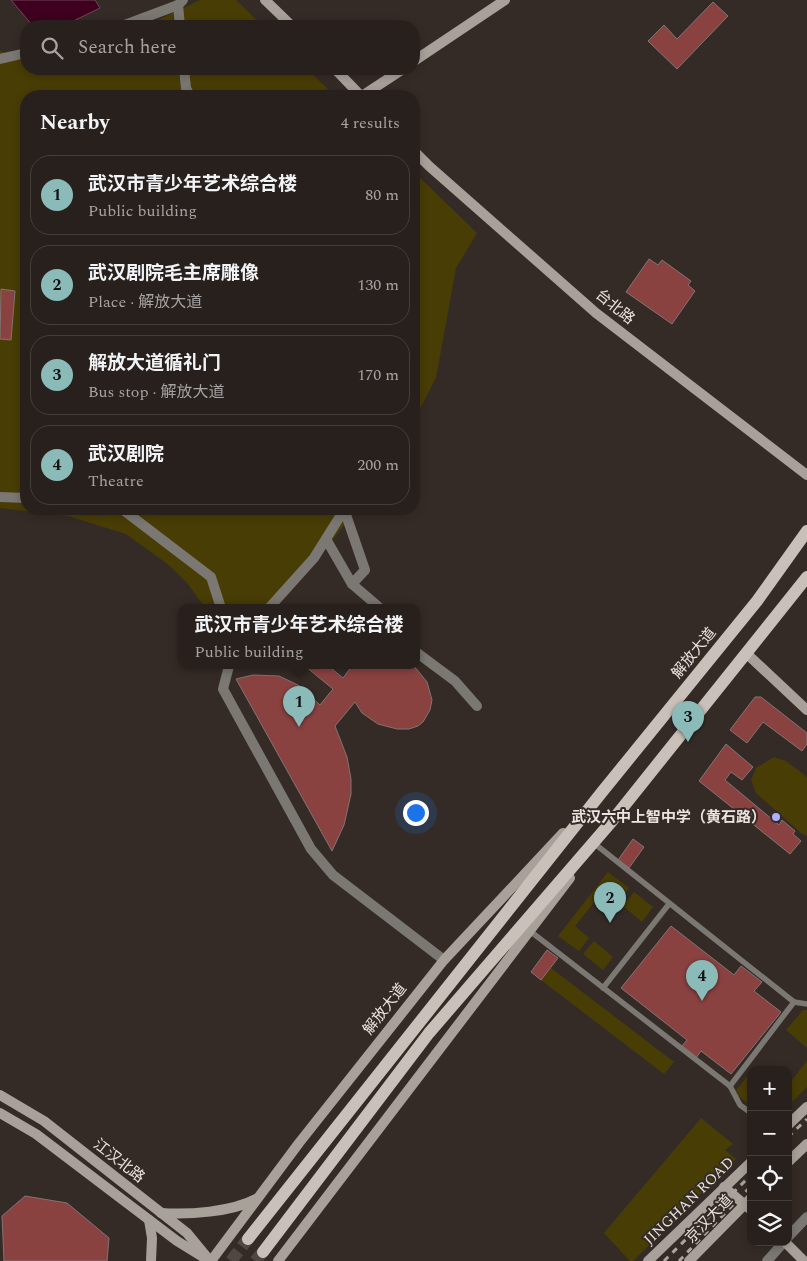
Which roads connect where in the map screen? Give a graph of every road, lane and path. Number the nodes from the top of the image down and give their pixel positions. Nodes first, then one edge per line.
1 (265, 0) edge
2 (505, 0) edge
3 (180, 2) edge
4 (136, 20) edge
5 (180, 20) edge
6 (286, 20) edge
7 (20, 54) edge
8 (420, 57) edge
9 (0, 59) edge
10 (185, 75) edge
11 (341, 75) edge
12 (394, 75) edge
13 (187, 90) edge
14 (356, 90) edge
15 (371, 90) edge
16 (420, 157) edge
17 (807, 475) edge
18 (0, 497) edge
19 (20, 498) edge
20 (130, 515) edge
21 (340, 515) edge
22 (346, 515) edge
23 (807, 531) edge
24 (326, 539) junction
25 (807, 577) edge
26 (352, 584) junction
27 (220, 604) edge
28 (274, 604) edge
29 (375, 604) edge
30 (746, 653) junction
31 (420, 655) edge
32 (228, 669) edge
33 (477, 706) dead end
34 (807, 710) edge
35 (602, 792) junction
36 (612, 821) junction
37 (595, 844) junction
38 (669, 904) junction
39 (530, 931) junction
40 (444, 960) junction
41 (603, 988) junction
42 (794, 1002) junction
43 (807, 1004) edge
44 (730, 1086) junction
45 (0, 1095) edge
46 (807, 1107) edge
47 (748, 1111) edge
48 (0, 1113) edge
49 (792, 1121) edge
50 (807, 1144) edge
51 (792, 1158) edge
52 (747, 1166) edge
53 (724, 1187) junction
54 (259, 1197) junction
55 (747, 1203) edge
56 (747, 1206) edge
57 (161, 1213) junction
58 (807, 1217) edge
59 (149, 1220) junction
60 (792, 1233) edge
61 (248, 1239) tunnel mouth
62 (292, 1243) junction
63 (780, 1246) edge
64 (788, 1246) edge
65 (262, 1252) tunnel mouth
66 (151, 1261) edge
67 (210, 1261) edge
68 (278, 1261) edge
69 (286, 1261) edge
70 (648, 1261) edge
71 (689, 1261) edge
72 (767, 1261) edge
73 (804, 1261) edge

1 - 6 main road
2 - 8 main road
3 - 4 street
3 - 5 street
7 - 9 street
10 - 13 street
11 - 14 main road
12 - 15 main road
16 - 17 main road, 台北路
18 - 19 street
20 - 27 street
21 - 24 street
22 - 26 street
23 - 35 main road, 解放大道
24 - 26 street
24 - 28 street
25 - 30 main road
26 - 29 street
30 - 34 main road
30 - 36 main road
31 - 33 street
32 - 40 street
35 - 40 main road, 解放大道
35 - 61 main road, 解放大道
36 - 37 main road
36 - 65 main road
37 - 38 lane
37 - 39 main road
38 - 41 lane
38 - 42 lane
39 - 41 lane
39 - 62 main road
40 - 54 main road, 解放大道
41 - 44 lane
42 - 43 lane
42 - 44 lane
44 - 47 lane
45 - 57 main road, 江汉北路
46 - 49 main road
48 - 59 main road, 江汉北路
50 - 51 main road
52 - 53 main road, JINGHAN ROAD
53 - 55 main road
53 - 70 main road, JINGHAN ROAD
54 - 57 main road
54 - 67 main road, 解放大道
56 - 71 main road, 京汉大道
57 - 67 main road, 江汉北路
58 - 60 street
59 - 66 main road
59 - 67 main road, 江汉北路
62 - 68 main road
62 - 69 main road
63 - 72 street
64 - 73 main road

